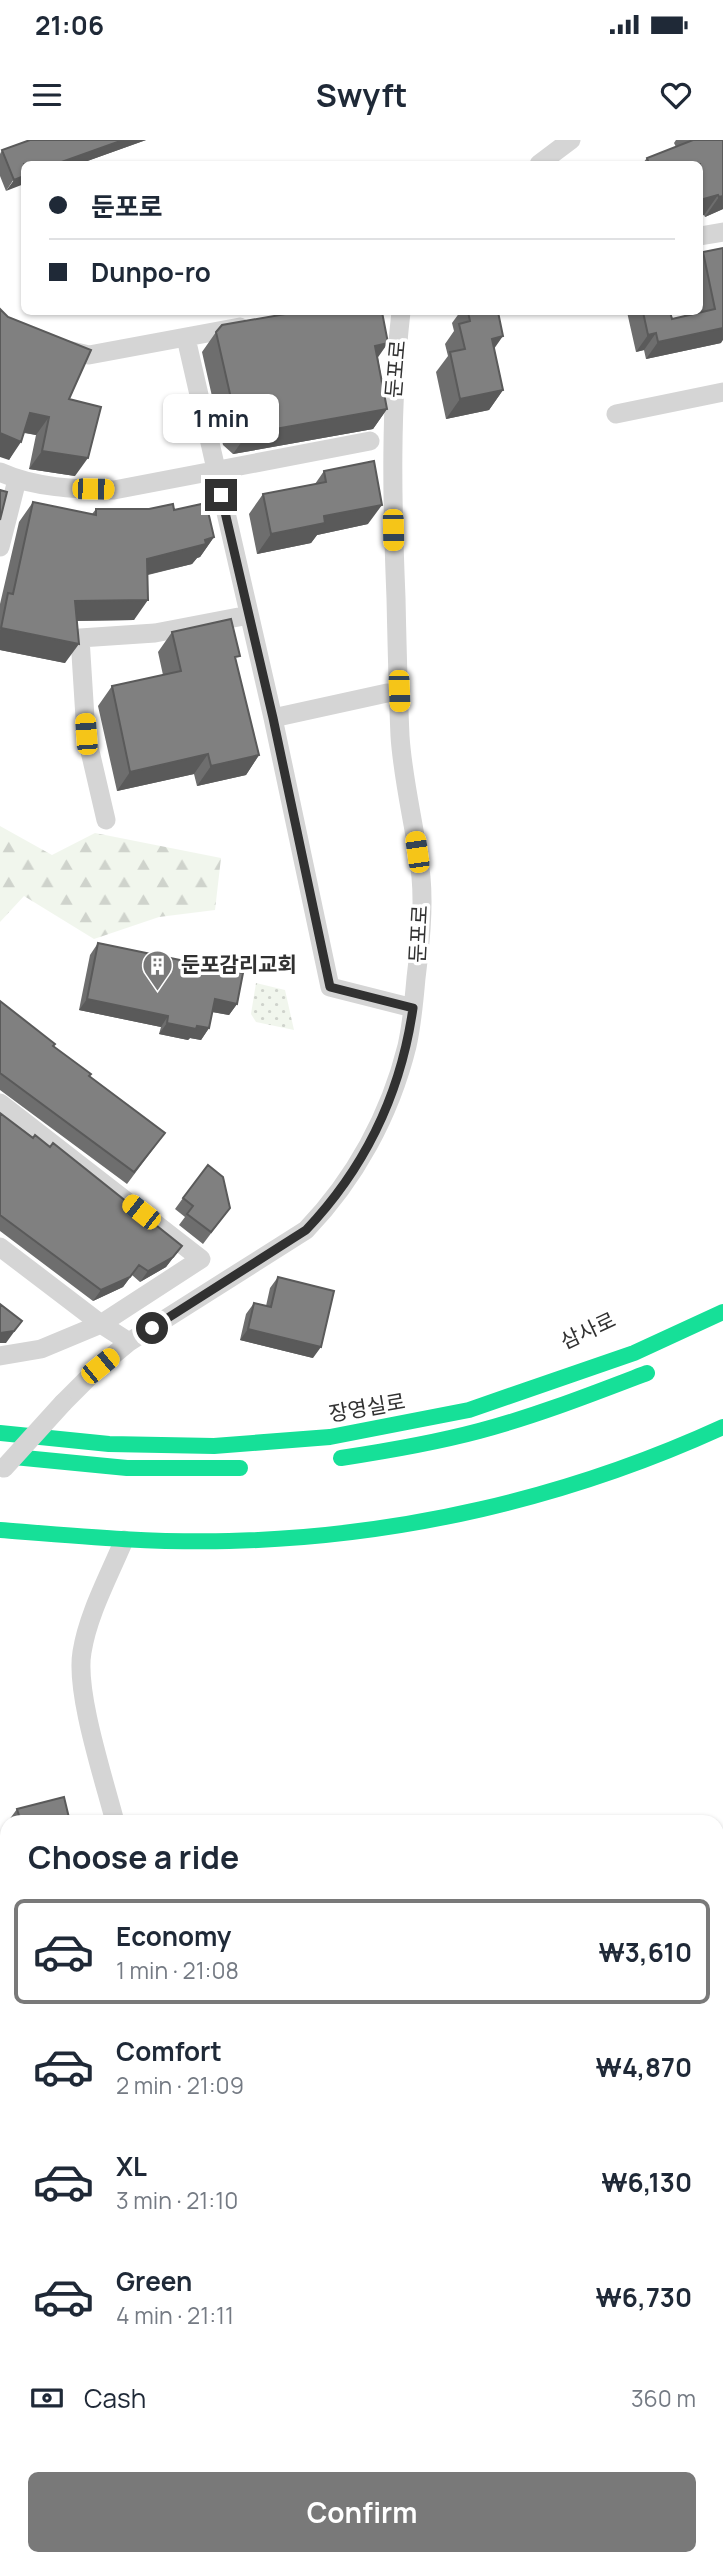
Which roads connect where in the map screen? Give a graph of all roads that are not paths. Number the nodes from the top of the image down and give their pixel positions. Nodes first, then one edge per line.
1 (571, 140) edge
2 (543, 161) edge
3 (723, 232) edge
4 (703, 235) edge
5 (401, 315) edge
6 (253, 325) edge
7 (186, 338) junction
8 (43, 341) edge
9 (723, 392) edge
10 (616, 414) dead end
11 (370, 442) dead end
12 (215, 471) junction
13 (9, 476) edge
14 (0, 548) edge
15 (249, 615) junction
16 (387, 693) dead end
17 (273, 718) junction
18 (106, 820) dead end
19 (413, 1008) junction
20 (0, 1103) edge
21 (0, 1247) edge
22 (723, 1312) edge
23 (101, 1324) junction
24 (129, 1342) junction
25 (606, 1345) dead end
26 (0, 1356) edge
27 (663, 1366) dead end
28 (470, 1410) junction
29 (723, 1426) edge
30 (0, 1433) edge
31 (327, 1460) dead end
32 (1, 1466) edge
33 (253, 1467) dead end
34 (0, 1530) edge
35 (124, 1540) junction
36 (113, 1815) edge

1 - 2 street
3 - 4 street
5 - 19 street, 둔포로
6 - 7 street
7 - 8 street
7 - 12 street
9 - 10 street
11 - 12 street
12 - 13 street
12 - 15 street
13 - 14 street
15 - 17 street
15 - 18 street
16 - 17 street
17 - 19 street
19 - 24 street, 둔포로
20 - 23 street
21 - 23 street
22 - 28 main road, 장영실로
23 - 24 street
23 - 26 street
24 - 32 street, 둔포로, bridge
25 - 28 main road, 삼사로
27 - 31 main road
28 - 30 main road, 장영실로
29 - 35 main road
32 - 33 main road
34 - 35 main road
35 - 36 street

